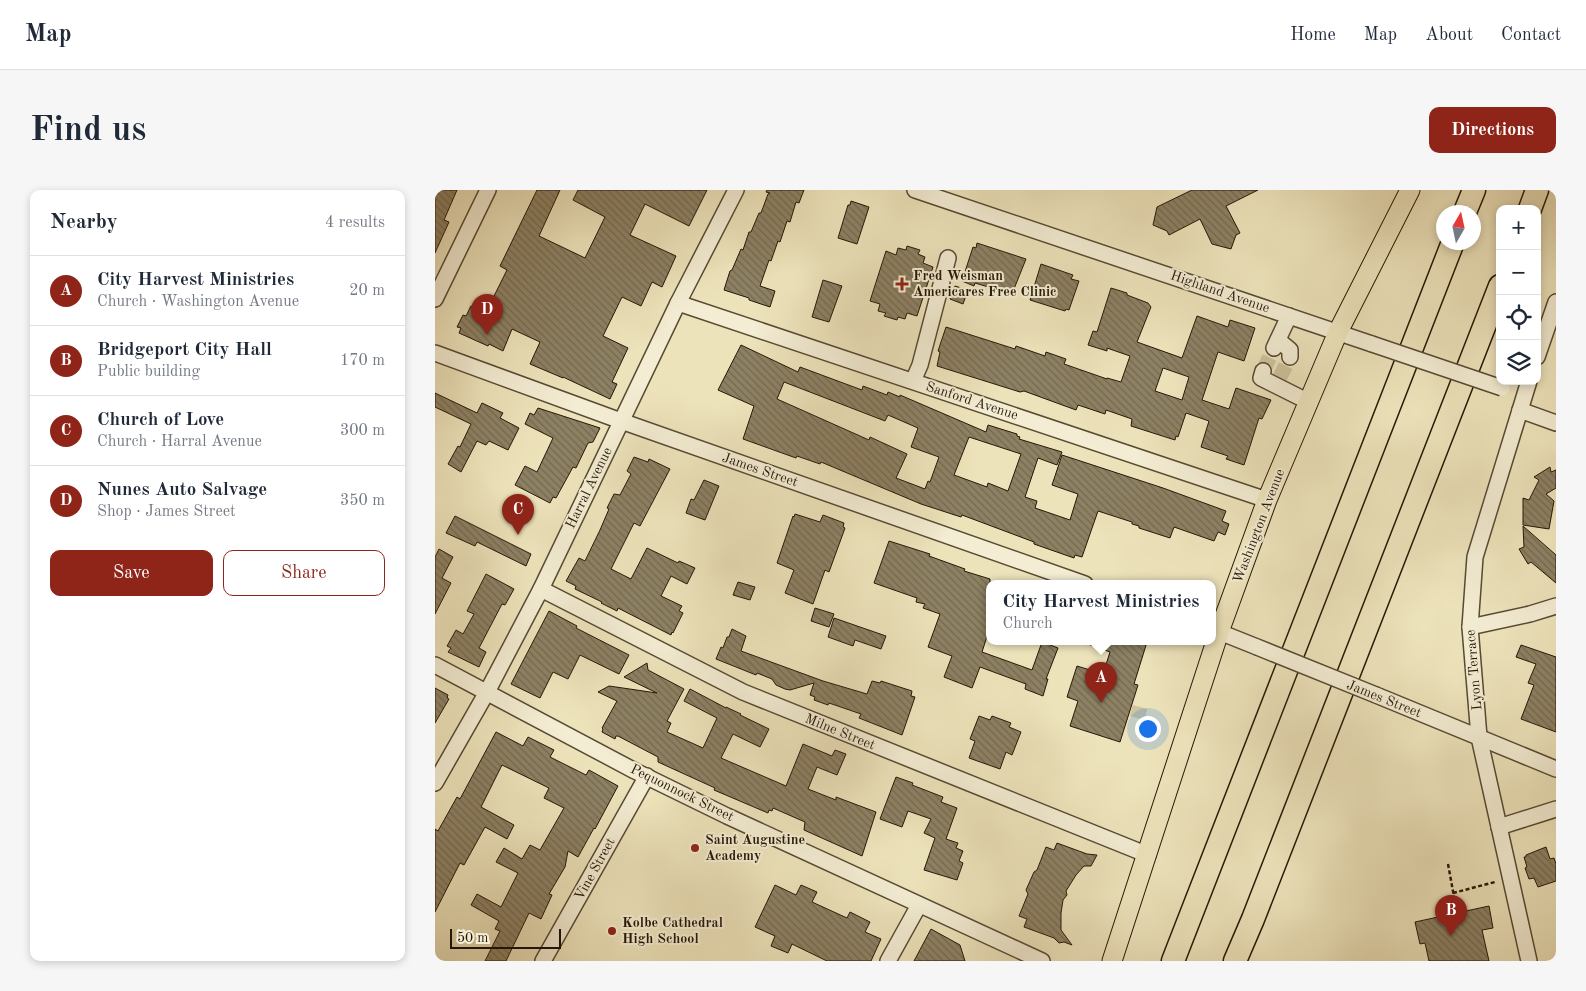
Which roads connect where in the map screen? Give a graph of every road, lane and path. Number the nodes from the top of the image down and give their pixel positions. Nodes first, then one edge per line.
1 (488, 190) edge
2 (736, 190) edge
3 (915, 190) edge
4 (1410, 190) edge
5 (1473, 190) edge
6 (1537, 190) edge
7 (1468, 205) edge
8 (1531, 205) edge
9 (1450, 250) edge
10 (948, 258) dead end
11 (1496, 295) edge
12 (435, 299) edge
13 (1556, 302) edge
14 (678, 303) junction
15 (1289, 316) junction
16 (1338, 332) junction
17 (1541, 345) edge
18 (435, 353) edge
19 (1290, 356) dead end
20 (1263, 371) dead end
21 (913, 382) junction
22 (1528, 385) edge
23 (1309, 402) junction
24 (1522, 403) junction
25 (621, 421) junction
26 (1556, 423) edge
27 (1267, 500) junction
28 (1074, 580) edge
29 (541, 588) junction
30 (1556, 606) edge
31 (1470, 627) junction
32 (1216, 631) edge
33 (1212, 645) edge
34 (435, 665) edge
35 (487, 692) junction
36 (1479, 737) junction
37 (1556, 769) edge
38 (647, 776) junction
39 (435, 783) edge
40 (1556, 809) edge
41 (1499, 827) junction
42 (1147, 855) junction
43 (1448, 864) dead end
44 (1495, 882) dead end
45 (1453, 893) junction
46 (919, 904) junction
47 (1457, 913) dead end
48 (1253, 919) junction
49 (543, 961) edge
50 (889, 961) edge
51 (1042, 961) edge
52 (1112, 961) edge
53 (1173, 961) edge
54 (1235, 961) edge
55 (1241, 961) edge
56 (1529, 961) edge

1 - 12 street
2 - 14 street, Harral Avenue
3 - 15 street, Highland Avenue
4 - 16 main road, Washington Avenue
5 - 7 highway
6 - 8 highway
9 - 53 highway
10 - 21 street
11 - 48 highway
13 - 17 street
14 - 21 street, Sanford Avenue
14 - 25 street, Harral Avenue
15 - 16 street, Highland Avenue
15 - 19 street
16 - 23 main road, Washington Avenue
16 - 24 street, Highland Avenue, bridge
18 - 25 street, James Street
20 - 23 street
21 - 27 street, Sanford Avenue
22 - 24 street, Lyon Terrace
23 - 27 main road, Washington Avenue
24 - 26 street, Highland Avenue
24 - 31 street, Lyon Terrace
25 - 28 street, James Street
25 - 29 street, Harral Avenue
27 - 32 main road, Washington Avenue
29 - 35 street, Harral Avenue
29 - 42 street, Milne Street
30 - 31 street
31 - 36 street, Lyon Terrace
32 - 36 street, James Street, bridge
33 - 42 main road, Washington Avenue
34 - 35 street, Pequonnock Street
35 - 38 street, Pequonnock Street
35 - 39 street, Harral Avenue
36 - 37 street, James Street
36 - 41 street, Lyon Terrace
38 - 46 street, Pequonnock Street
38 - 49 street, Vine Street
40 - 41 street
41 - 56 street, Lyon Terrace
42 - 52 main road, Washington Avenue
43 - 45 path
44 - 45 path
45 - 47 path
46 - 50 street
46 - 51 street, Pequonnock Street
48 - 54 highway
48 - 55 highway

